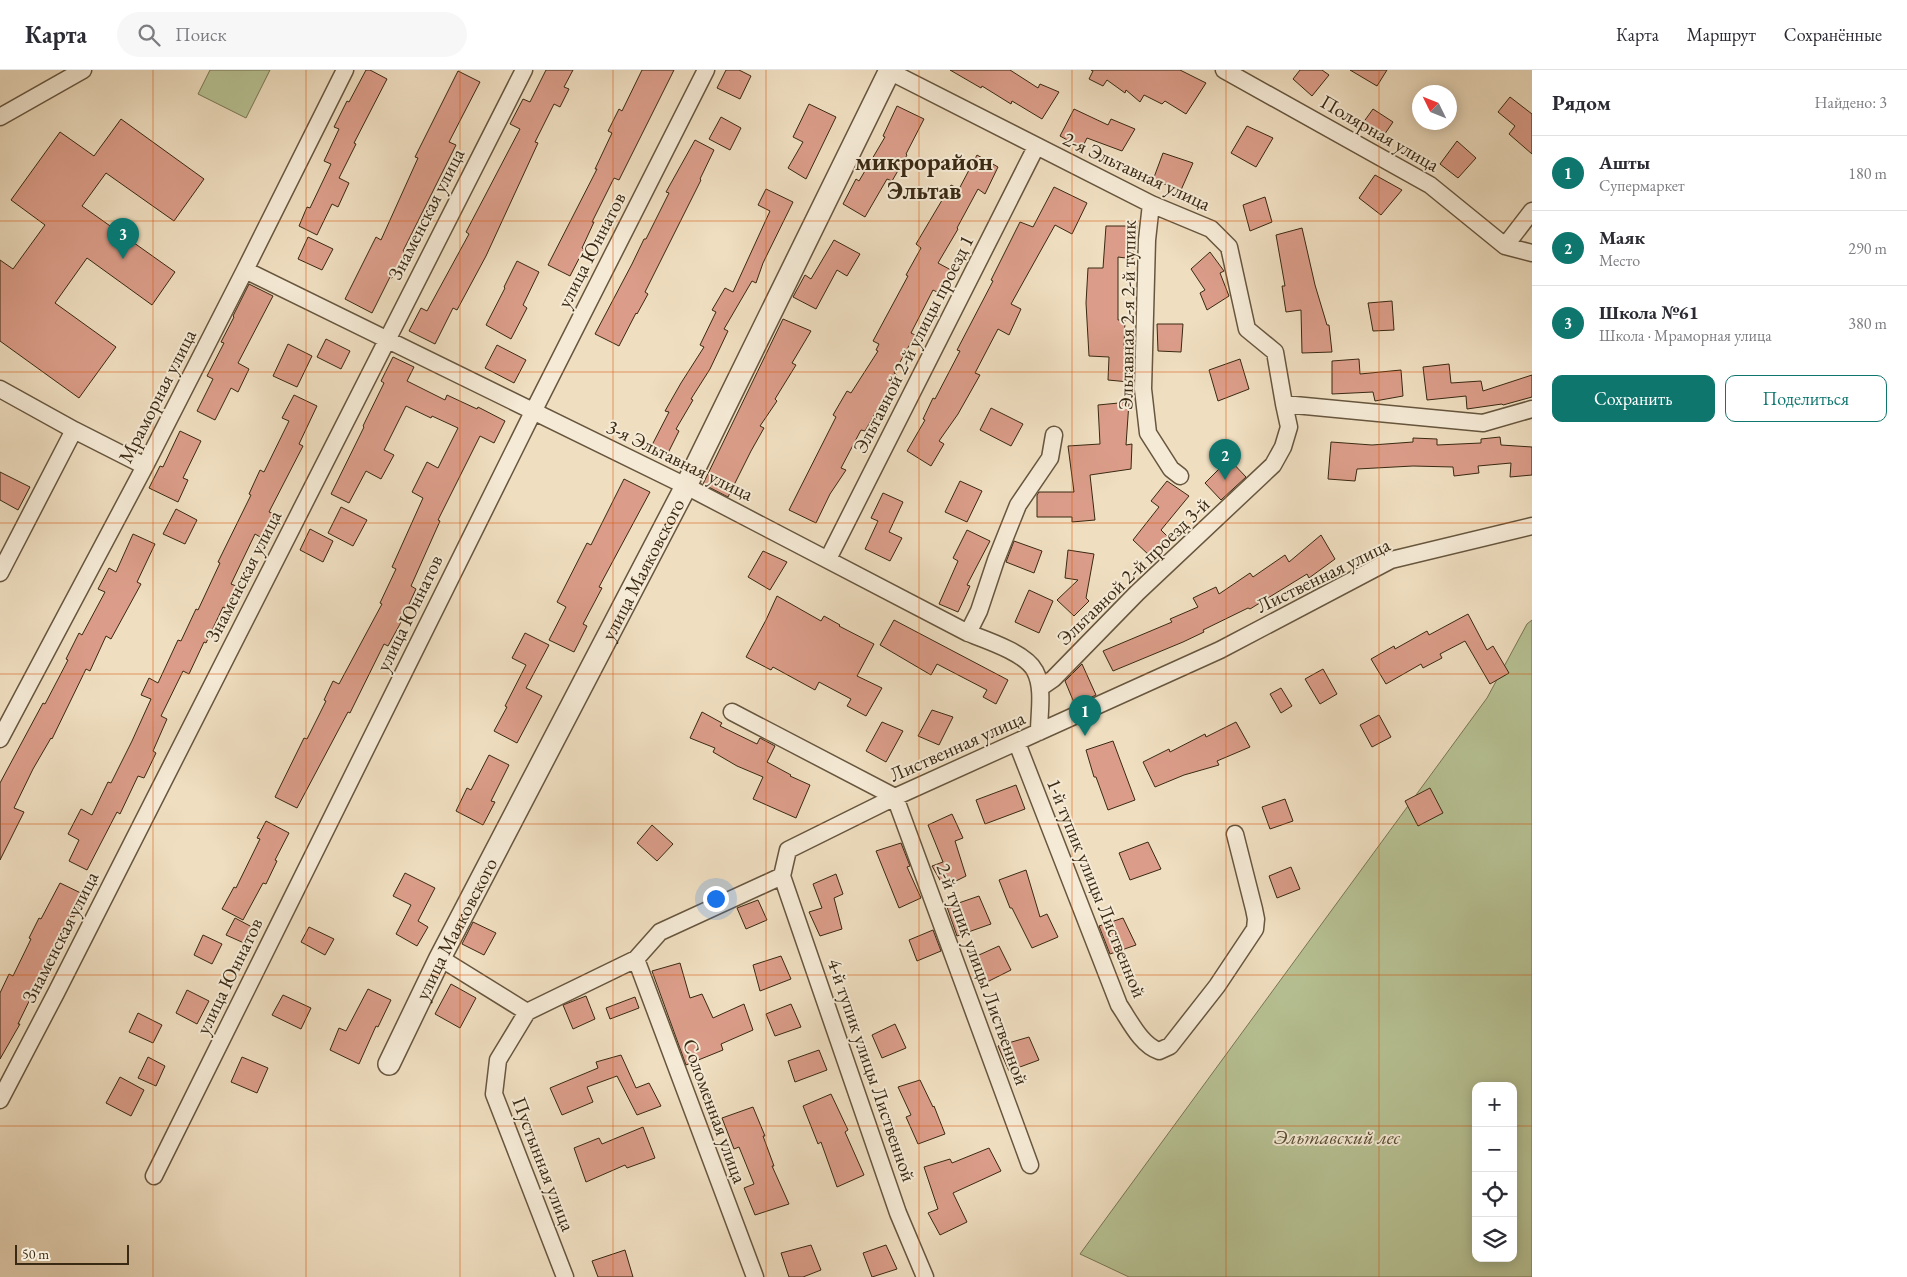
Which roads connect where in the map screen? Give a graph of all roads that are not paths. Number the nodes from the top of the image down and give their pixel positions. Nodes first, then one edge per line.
1 (83, 70) edge
2 (345, 70) edge
3 (524, 70) edge
4 (706, 70) edge
5 (889, 70) edge
6 (1224, 70) edge
7 (0, 117) edge
8 (1036, 147) junction
9 (1151, 204) junction
10 (1532, 212) edge
11 (1506, 246) junction
12 (1532, 253) edge
13 (245, 270) junction
14 (386, 340) junction
15 (0, 389) edge
16 (1284, 404) junction
17 (1532, 409) edge
18 (533, 412) junction
19 (74, 430) junction
20 (1054, 435) dead end
21 (145, 466) junction
22 (1180, 476) dead end
23 (686, 486) junction
24 (1532, 526) edge
25 (828, 559) junction
26 (0, 572) edge
27 (968, 633) junction
28 (1040, 688) junction
29 (732, 712) dead end
30 (1039, 732) junction
31 (0, 739) edge
32 (1017, 743) junction
33 (895, 797) junction
34 (1235, 834) dead end
35 (782, 876) junction
36 (440, 958) junction
37 (636, 959) junction
38 (527, 1012) junction
39 (389, 1064) dead end
40 (0, 1100) edge
41 (1030, 1165) dead end
42 (154, 1176) dead end
43 (565, 1277) edge
44 (755, 1277) edge
45 (925, 1277) edge

1 - 7 street
2 - 13 street, Мраморная улица
3 - 14 street, Знаменская улица
4 - 18 street, улица Юннатов
5 - 8 street, 2-я Эльтавная улица
5 - 23 street, улица Маяковского
6 - 11 street, Полярная улица
8 - 9 street, 2-я Эльтавная улица
8 - 25 street, Эльтавной 2-й улицы проезд 1
9 - 16 street, 2-я Эльтавная улица
9 - 22 street, Эльтавная 2-я 2-й тупик
10 - 11 street
11 - 12 street
13 - 14 street, 3-я Эльтавная улица
13 - 21 street, Мраморная улица
14 - 18 street, 3-я Эльтавная улица
14 - 40 street, Знаменская улица
15 - 19 street
16 - 17 street
16 - 28 street, Эльтавной 2-й проезд 3-й
18 - 23 street, 3-я Эльтавная улица
18 - 42 street, улица Юннатов
19 - 21 street
19 - 26 street
20 - 27 street
21 - 31 street, Мраморная улица
23 - 25 street, 3-я Эльтавная улица
23 - 36 street, улица Маяковского
24 - 30 street, Лиственная улица
25 - 27 street, 3-я Эльтавная улица
27 - 28 street, 3-я Эльтавная улица
28 - 30 street, 3-я Эльтавная улица
29 - 33 street
30 - 32 street, Лиственная улица
32 - 33 street, Лиственная улица
32 - 34 street, 1-й тупик улицы Лиственной
33 - 35 street, Лиственная улица
33 - 41 street, 2-й тупик улицы Лиственной
35 - 37 street
35 - 45 street, 4-й тупик улицы Лиственной
36 - 38 street
36 - 39 street, улица Маяковского
37 - 38 street
37 - 44 street, Соломенная улица
38 - 43 street, Пустынная улица

